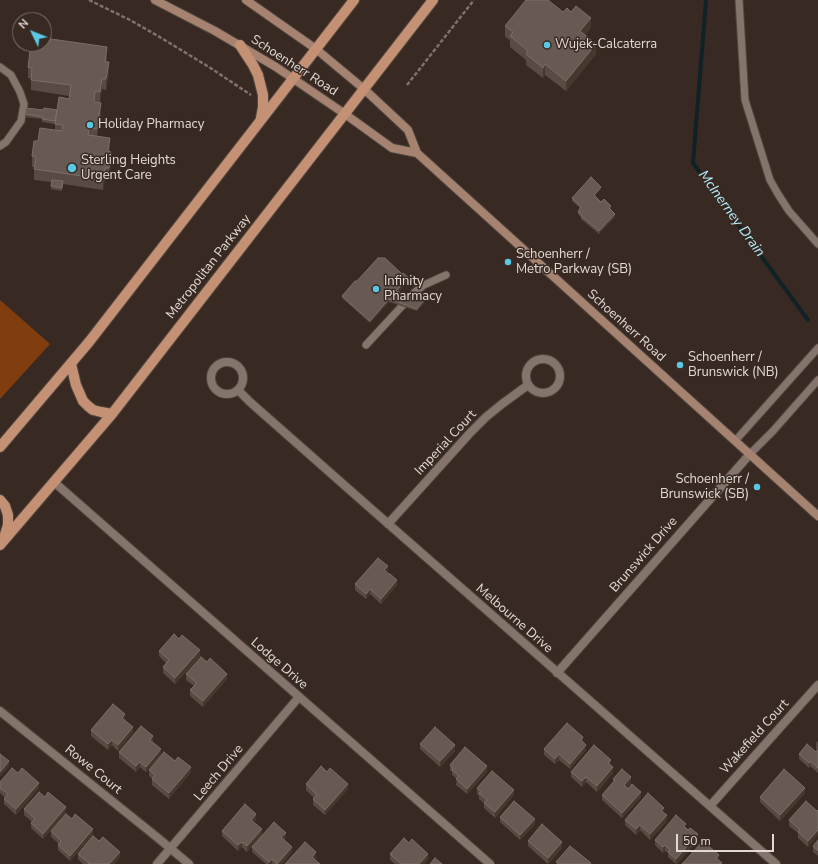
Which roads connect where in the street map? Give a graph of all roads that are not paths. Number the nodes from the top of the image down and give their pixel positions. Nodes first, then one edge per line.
1 (155, 0) edge
2 (246, 0) edge
3 (354, 0) edge
4 (433, 0) edge
5 (738, 0) edge
6 (240, 45) junction
7 (316, 49) junction
8 (0, 67) edge
9 (293, 78) junction
10 (364, 89) junction
11 (345, 114) junction
12 (260, 121) junction
13 (0, 146) edge
14 (417, 153) junction
15 (818, 244) edge
16 (446, 275) dead end
17 (366, 345) dead end
18 (818, 348) edge
19 (71, 364) junction
20 (818, 380) edge
21 (528, 384) junction
22 (238, 390) dead end
23 (112, 414) junction
24 (735, 441) junction
25 (0, 447) edge
26 (750, 454) junction
27 (54, 482) junction
28 (0, 500) edge
29 (818, 516) edge
30 (388, 524) junction
31 (1, 544) edge
32 (557, 673) junction
33 (818, 685) edge
34 (299, 698) junction
35 (0, 711) edge
36 (710, 806) junction
37 (171, 849) junction
38 (158, 864) edge
39 (189, 864) edge
40 (490, 864) edge
41 (776, 864) edge

1 - 6 main road, Schoenherr Road
2 - 7 main road, Schoenherr Road
3 - 7 main road
4 - 10 main road, Metropolitan Parkway
5 - 15 lane
6 - 9 main road, Schoenherr Road
6 - 12 main road
7 - 9 main road
7 - 10 main road, Schoenherr Road
8 - 13 lane
9 - 11 main road, Schoenherr Road
9 - 12 main road
10 - 11 main road, Metropolitan Parkway
10 - 14 main road, Schoenherr Road
11 - 14 main road, Schoenherr Road
11 - 23 main road, Metropolitan Parkway
12 - 19 main road
14 - 24 main road, Schoenherr Road
16 - 17 lane
18 - 24 lane
19 - 23 main road
19 - 25 main road
20 - 26 lane
21 - 21 street
21 - 30 street, Imperial Court
22 - 30 street, Melbourne Drive
23 - 27 main road, Metropolitan Parkway
24 - 26 main road, Schoenherr Road
26 - 29 main road, Schoenherr Road
26 - 32 street, Brunswick Drive
27 - 31 main road, Metropolitan Parkway
27 - 34 street, Lodge Drive
28 - 31 main road
30 - 32 street, Melbourne Drive
32 - 36 street, Melbourne Drive
33 - 36 street, Wakefield Court
34 - 37 street, Leech Drive
34 - 40 street, Lodge Drive
35 - 37 street, Rowe Court
36 - 41 street, Melbourne Drive
37 - 38 street, Leech Drive
37 - 39 street, Rowe Court

